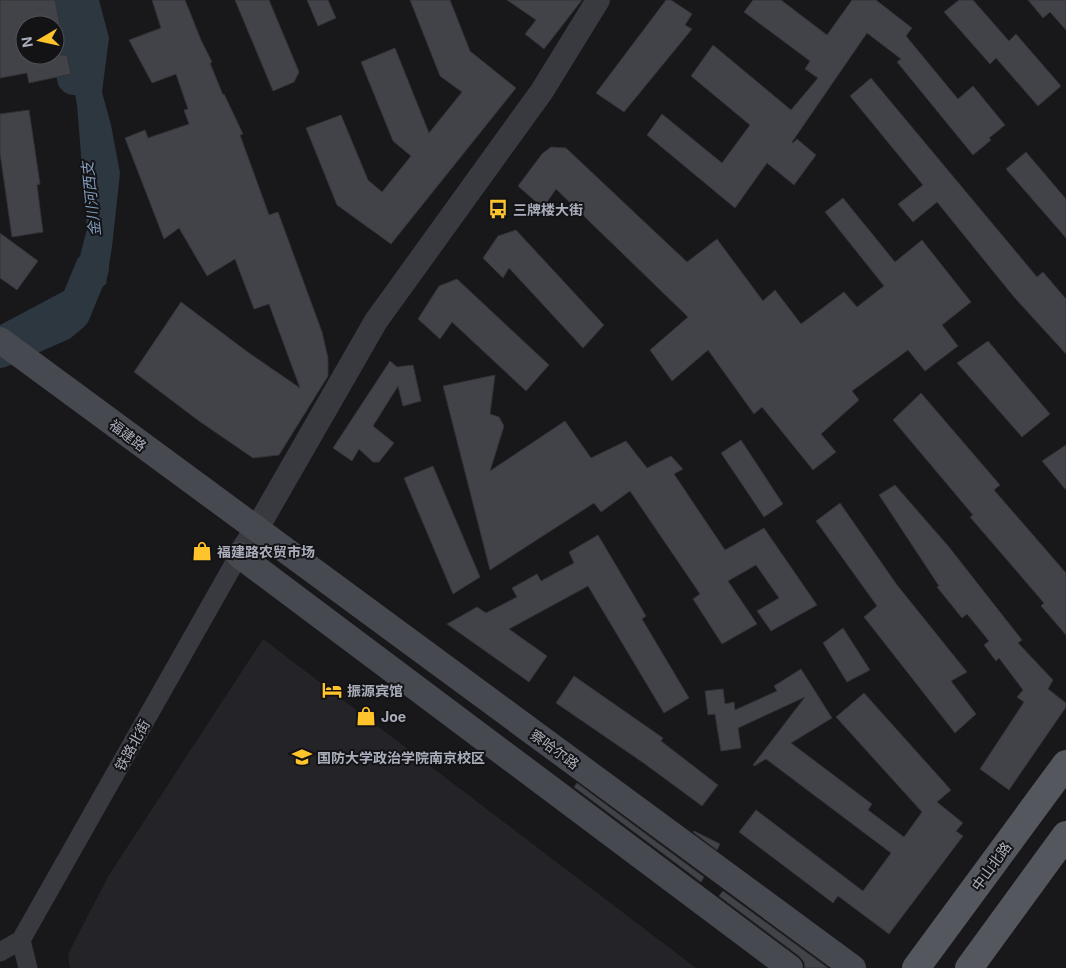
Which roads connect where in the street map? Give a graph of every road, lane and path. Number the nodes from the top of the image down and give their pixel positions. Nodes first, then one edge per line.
1 (598, 0) edge
2 (0, 340) edge
3 (256, 530) junction
4 (239, 555) junction
5 (1066, 764) edge
6 (1066, 835) edge
7 (21, 940) junction
8 (0, 952) edge
9 (28, 968) edge
10 (790, 968) edge
11 (853, 968) edge
12 (916, 968) edge
13 (970, 968) edge

1 - 3 street
2 - 3 main road, 福建路
3 - 4 street, 铁路北街
3 - 11 main road, 察哈尔路
4 - 7 street, 铁路北街
4 - 10 main road
5 - 12 main road, 中山北路
6 - 13 main road
7 - 8 street
7 - 9 street

